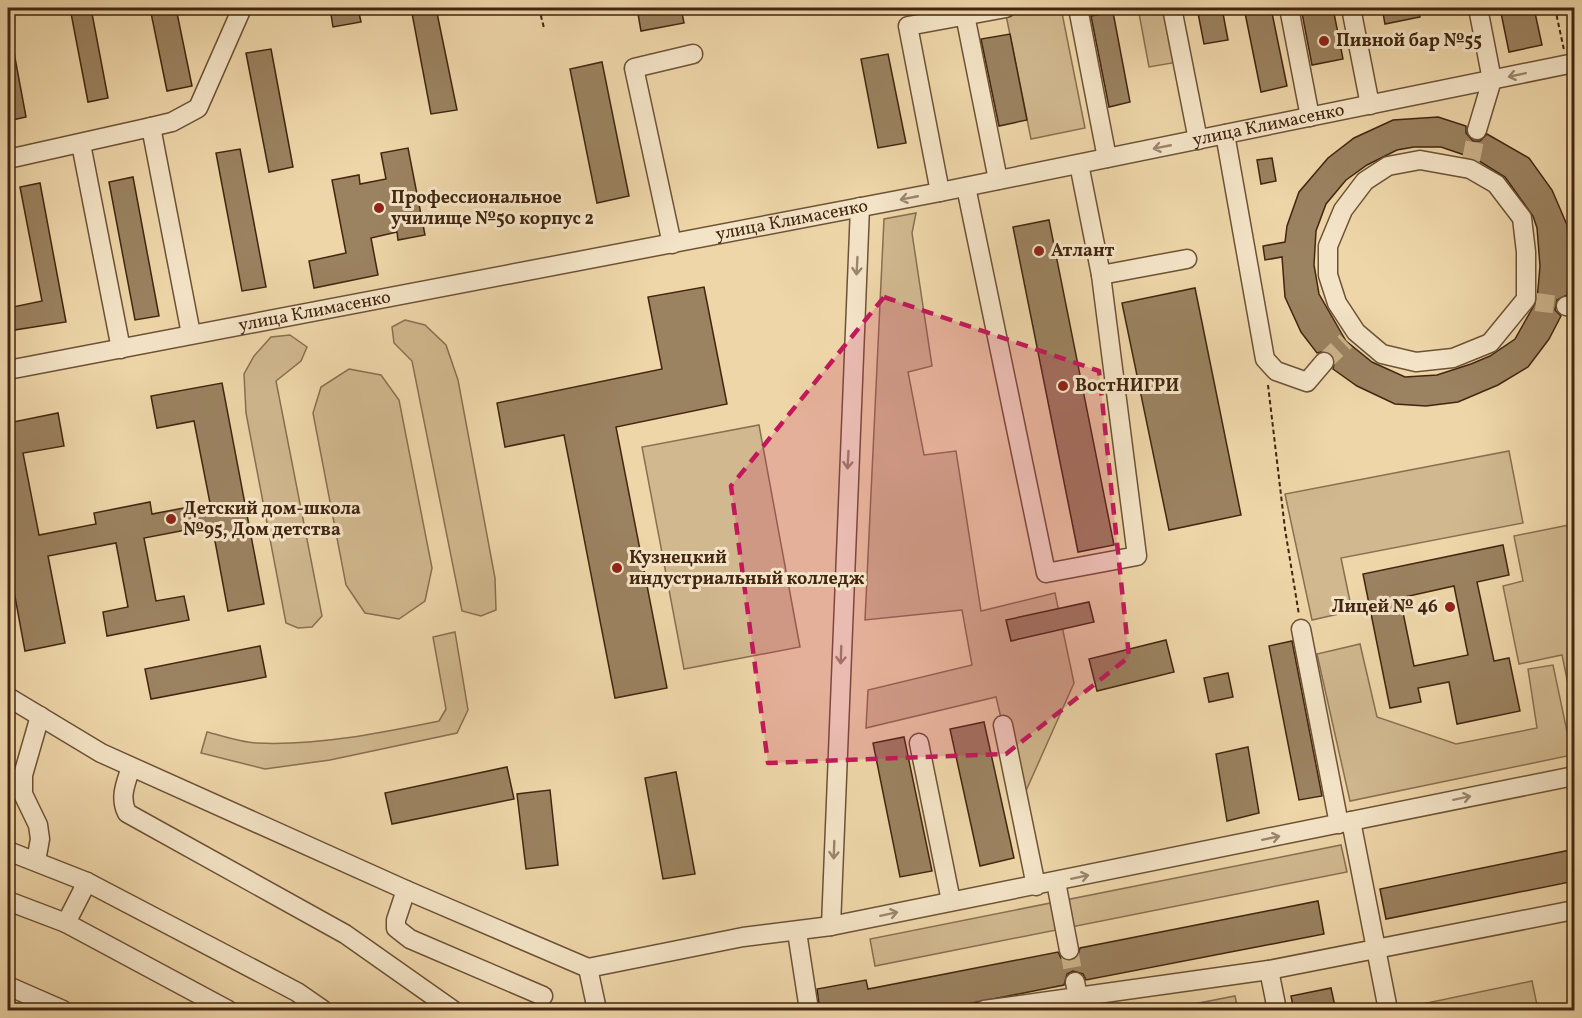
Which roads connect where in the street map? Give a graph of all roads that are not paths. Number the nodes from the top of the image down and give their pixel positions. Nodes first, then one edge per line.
1 (242, 8) edge
2 (1006, 8) edge
3 (1078, 8) edge
4 (1172, 8) edge
5 (1289, 8) edge
6 (1351, 8) edge
7 (1478, 8) edge
8 (965, 15) junction
9 (693, 54) dead end
10 (1571, 64) edge
11 (1492, 80) junction
12 (1370, 105) junction
13 (1310, 117) junction
14 (151, 128) junction
15 (1477, 130) tunnel mouth
16 (1225, 134) junction
17 (1198, 140) junction
18 (81, 144) junction
19 (1107, 158) junction
20 (8, 159) edge
21 (1079, 164) junction
22 (998, 180) junction
23 (966, 187) junction
24 (940, 192) junction
25 (860, 207) junction
26 (672, 244) junction
27 (1187, 260) dead end
28 (1101, 275) junction
29 (191, 334) junction
30 (1351, 337) joint
31 (121, 349) junction
32 (1324, 362) tunnel mouth
33 (8, 370) edge
34 (1301, 629) road end
35 (8, 697) edge
36 (39, 716) junction
37 (1003, 725) dead end
38 (919, 743) dead end
39 (131, 767) junction
40 (1575, 776) edge
41 (1345, 823) junction
42 (8, 850) edge
43 (36, 861) junction
44 (87, 882) junction
45 (1056, 882) junction
46 (1036, 886) junction
47 (406, 890) junction
48 (8, 901) edge
49 (951, 901) junction
50 (1575, 910) edge
51 (66, 923) junction
52 (831, 926) junction
53 (797, 932) junction
54 (1377, 948) junction
55 (1069, 950) tunnel mouth
56 (588, 968) junction
57 (1269, 970) junction
58 (8, 989) edge
59 (543, 996) dead end
60 (1078, 996) edge
61 (63, 1011) edge
62 (228, 1011) edge
63 (323, 1011) edge
64 (453, 1011) edge
65 (597, 1011) edge
66 (809, 1011) edge
67 (984, 1011) edge
68 (1277, 1011) edge
69 (1388, 1011) edge

1 - 14 street
2 - 8 street
3 - 19 street
4 - 17 street
5 - 13 street
6 - 12 street
7 - 11 street
8 - 22 street
8 - 24 street
9 - 26 street
10 -> 11 street, улица Климасенко
11 - 12 street, улица Климасенко
11 - 15 street
12 - 13 street, улица Климасенко
13 - 16 street, улица Климасенко
14 - 18 street
14 - 29 street
16 - 17 street, улица Климасенко
16 - 32 street
17 -> 19 street, улица Климасенко
18 - 20 street
18 - 31 street
19 - 21 street, улица Климасенко
21 - 22 street, улица Климасенко
21 - 28 street
22 - 23 street, улица Климасенко
23 - 24 street, улица Климасенко
23 - 28 street
24 -> 25 street, улица Климасенко
25 - 26 street, улица Климасенко
25 -> 52 street
26 - 29 street, улица Климасенко
27 - 28 street
29 - 31 street, улица Климасенко
30 - 30 street
31 - 33 street, улица Климасенко
34 - 41 street
35 - 36 street
36 - 39 street
36 - 43 street
37 - 46 street
38 - 49 street
39 - 47 street
39 - 64 street
41 -> 40 street
45 -> 41 street
41 - 54 street
42 - 43 street
43 - 44 street
44 - 51 street
44 - 63 street
45 - 46 street
45 - 55 street
46 - 49 street
47 - 56 street
47 - 59 street
48 - 51 street
52 -> 49 street
50 - 54 street
51 - 62 street
52 - 53 street
53 - 56 street
53 - 66 street
54 - 57 street
54 - 69 street
56 - 65 street
57 - 60 street
57 - 68 street
58 - 61 street
60 - 67 street

